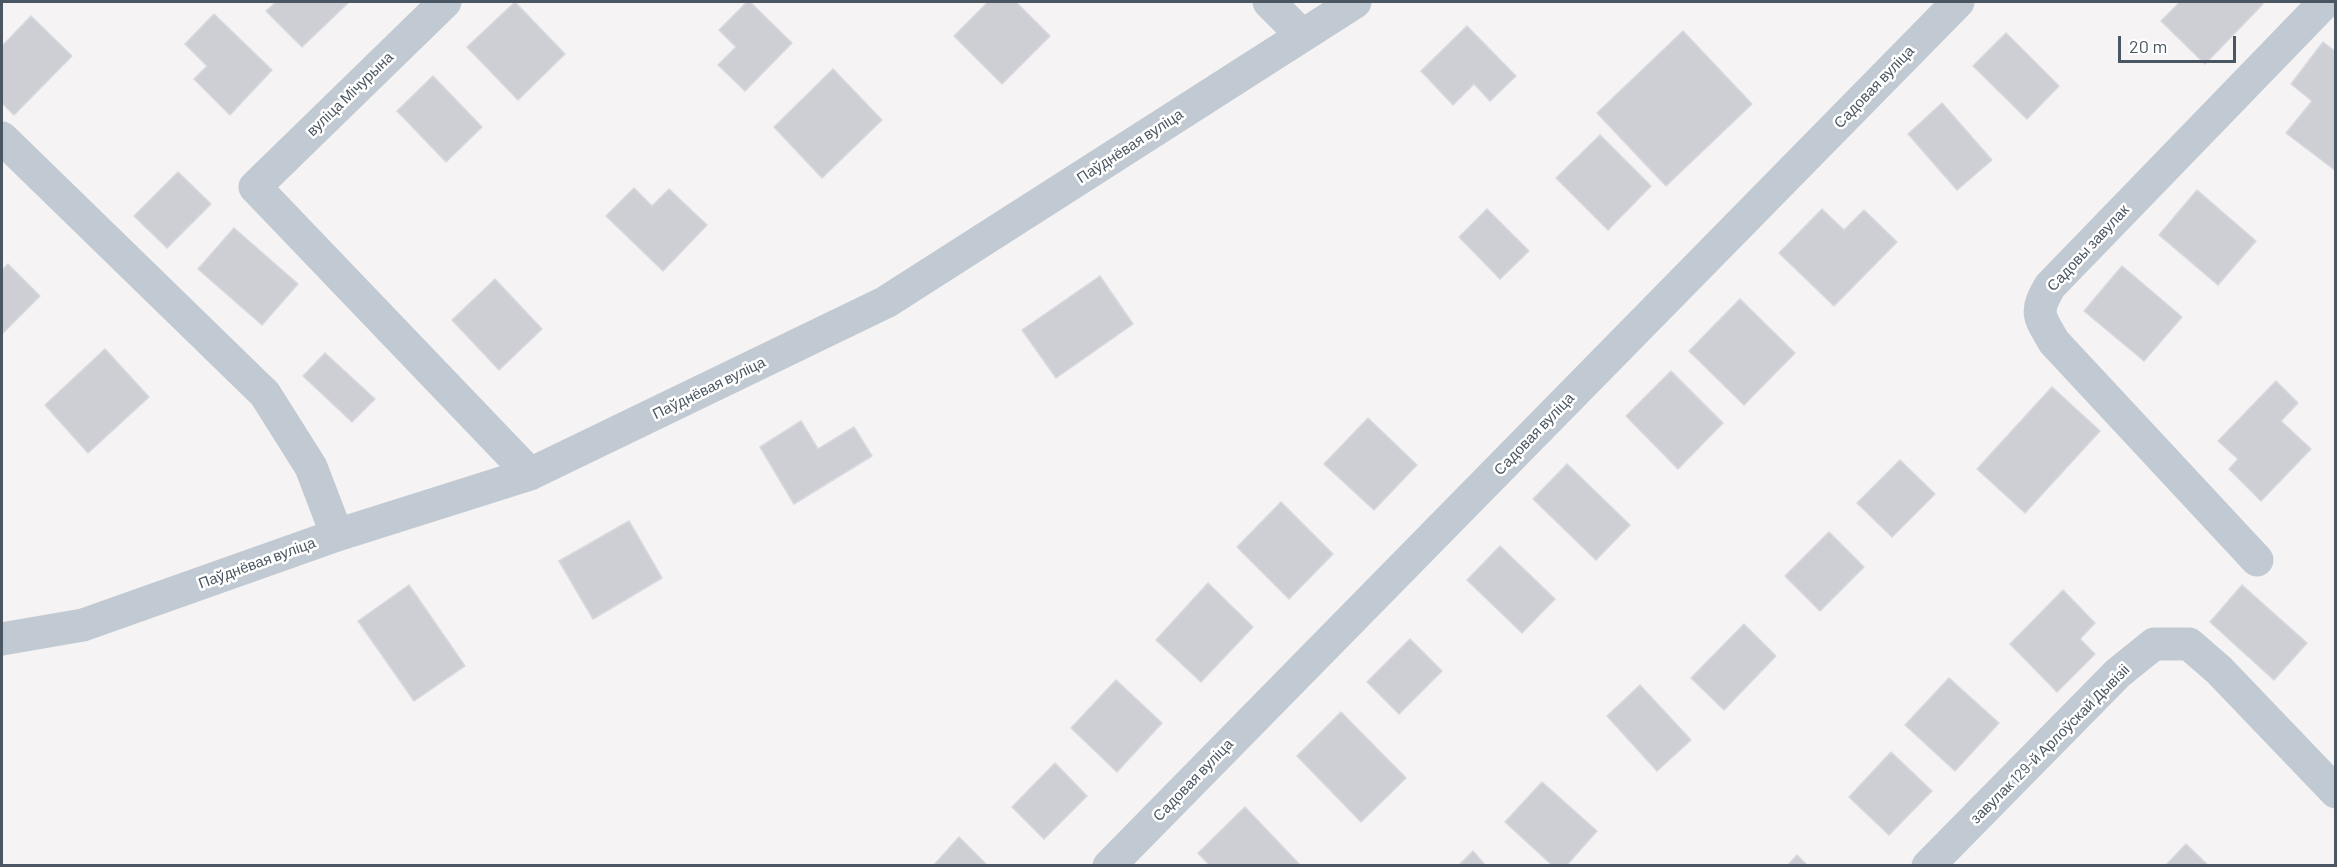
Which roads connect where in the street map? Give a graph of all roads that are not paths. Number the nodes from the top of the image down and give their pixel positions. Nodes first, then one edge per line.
1 (445, 2) edge
2 (1269, 2) edge
3 (1354, 2) edge
4 (1958, 2) edge
5 (2325, 2) edge
6 (1302, 35) junction
7 (2, 138) edge
8 (530, 474) junction
9 (337, 535) junction
10 (2257, 560) dead end
11 (2, 639) edge
12 (2336, 792) edge
13 (1110, 866) edge
14 (1928, 866) edge

1 - 8 street, вуліца Мічурына
2 - 6 street
3 - 6 street, Паўднёвая вуліца
4 - 13 street, Садовая вуліца
5 - 10 street, Садовы завулак
6 - 8 street, Паўднёвая вуліца
7 - 9 street
8 - 9 street, Паўднёвая вуліца
9 - 11 street, Паўднёвая вуліца
12 - 14 street, завулак 129-й Арлоўскай Дывізіі

